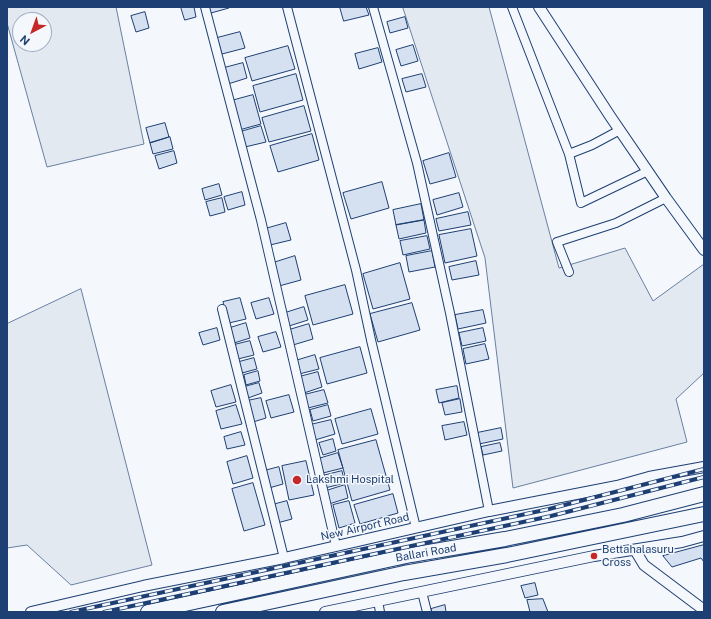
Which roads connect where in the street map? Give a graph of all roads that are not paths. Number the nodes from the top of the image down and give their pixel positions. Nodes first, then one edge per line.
1 (205, 7) edge
2 (287, 7) edge
3 (373, 7) edge
4 (512, 7) edge
5 (539, 7) edge
6 (620, 130) junction
7 (569, 154) junction
8 (648, 171) junction
9 (666, 198) junction
10 (704, 250) edge
11 (569, 272) dead end
12 (222, 309) dead end
13 (704, 467) edge
14 (704, 494) edge
15 (489, 511) junction
16 (704, 514) edge
17 (416, 528) junction
18 (704, 536) edge
19 (336, 546) junction
20 (635, 550) junction
21 (284, 558) junction
22 (422, 592) junction
23 (378, 601) junction
24 (704, 610) edge
25 (331, 611) edge
26 (31, 612) edge
27 (148, 612) edge
28 (224, 612) edge
29 (380, 612) edge
30 (426, 612) edge

1 - 19 street
2 - 17 street
3 - 15 street
4 - 7 street
5 - 6 street
6 - 7 street
6 - 8 street
7 - 8 street
8 - 9 street
9 - 10 street
9 - 11 street
12 - 21 street
13 - 15 street, New Airport Road
14 - 27 highway, Ballari Road
15 - 17 street, New Airport Road
16 - 28 highway, Ballari Road
17 - 19 street, New Airport Road
18 - 20 street
19 - 21 street, New Airport Road
20 - 22 street
20 - 24 street
21 - 26 street, New Airport Road
22 - 23 street
22 - 30 street
23 - 25 street
23 - 29 street

